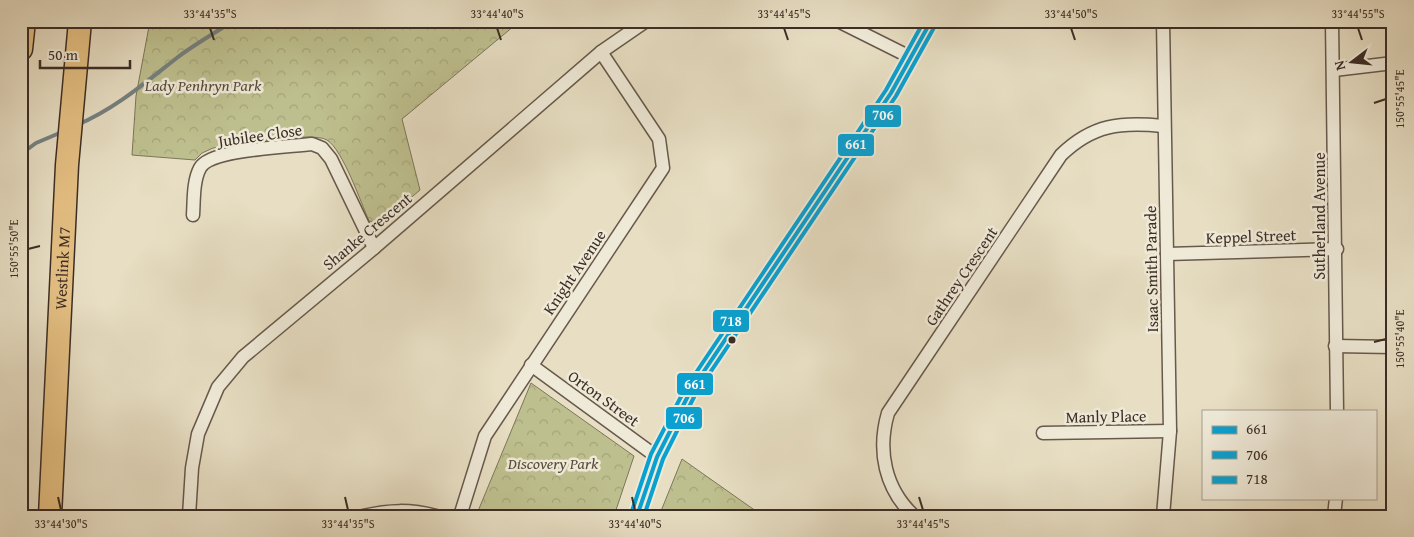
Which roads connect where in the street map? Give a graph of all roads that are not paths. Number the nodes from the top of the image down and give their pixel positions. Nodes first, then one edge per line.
1 (24, 21) edge
2 (80, 21) edge
3 (646, 21) edge
4 (838, 21) edge
5 (930, 21) edge
6 (1163, 21) edge
7 (1332, 21) edge
8 (21, 49) edge
9 (601, 52) junction
10 (912, 58) junction
11 (1393, 63) edge
12 (1334, 70) junction
13 (1163, 126) junction
14 (193, 215) dead end
15 (374, 248) junction
16 (1337, 249) junction
17 (1167, 254) junction
18 (1335, 346) junction
19 (1393, 347) edge
20 (531, 365) junction
21 (1337, 410) edge
22 (1170, 431) junction
23 (1043, 433) dead end
24 (657, 457) junction
25 (1336, 500) edge
26 (50, 516) edge
27 (189, 516) edge
28 (363, 516) edge
29 (436, 516) edge
30 (460, 516) edge
31 (637, 516) edge
32 (914, 516) edge
33 (1162, 516) edge
34 (1334, 516) edge

1 - 8 highway
2 - 26 highway, Westlink M7
3 - 9 street, Shanke Crescent
4 - 10 street
5 - 10 street
6 - 13 street, Isaac Smith Parade
7 - 12 street, Sutherland Avenue
9 - 15 street, Shanke Crescent
9 - 20 street, Knight Avenue
10 - 24 street
11 - 12 street
12 - 16 street, Sutherland Avenue
13 - 17 street, Isaac Smith Parade
13 - 32 street, Gathrey Crescent
14 - 15 street, Jubilee Close
15 - 27 street, Shanke Crescent
16 - 17 street, Keppel Street
16 - 18 street, Sutherland Avenue
17 - 22 street, Isaac Smith Parade
18 - 19 street
18 - 21 street, Sutherland Avenue
20 - 24 street, Orton Street
20 - 30 street, Knight Avenue
22 - 23 street, Manly Place
22 - 33 street, Isaac Smith Parade
24 - 31 street
25 - 34 street
28 - 29 street

